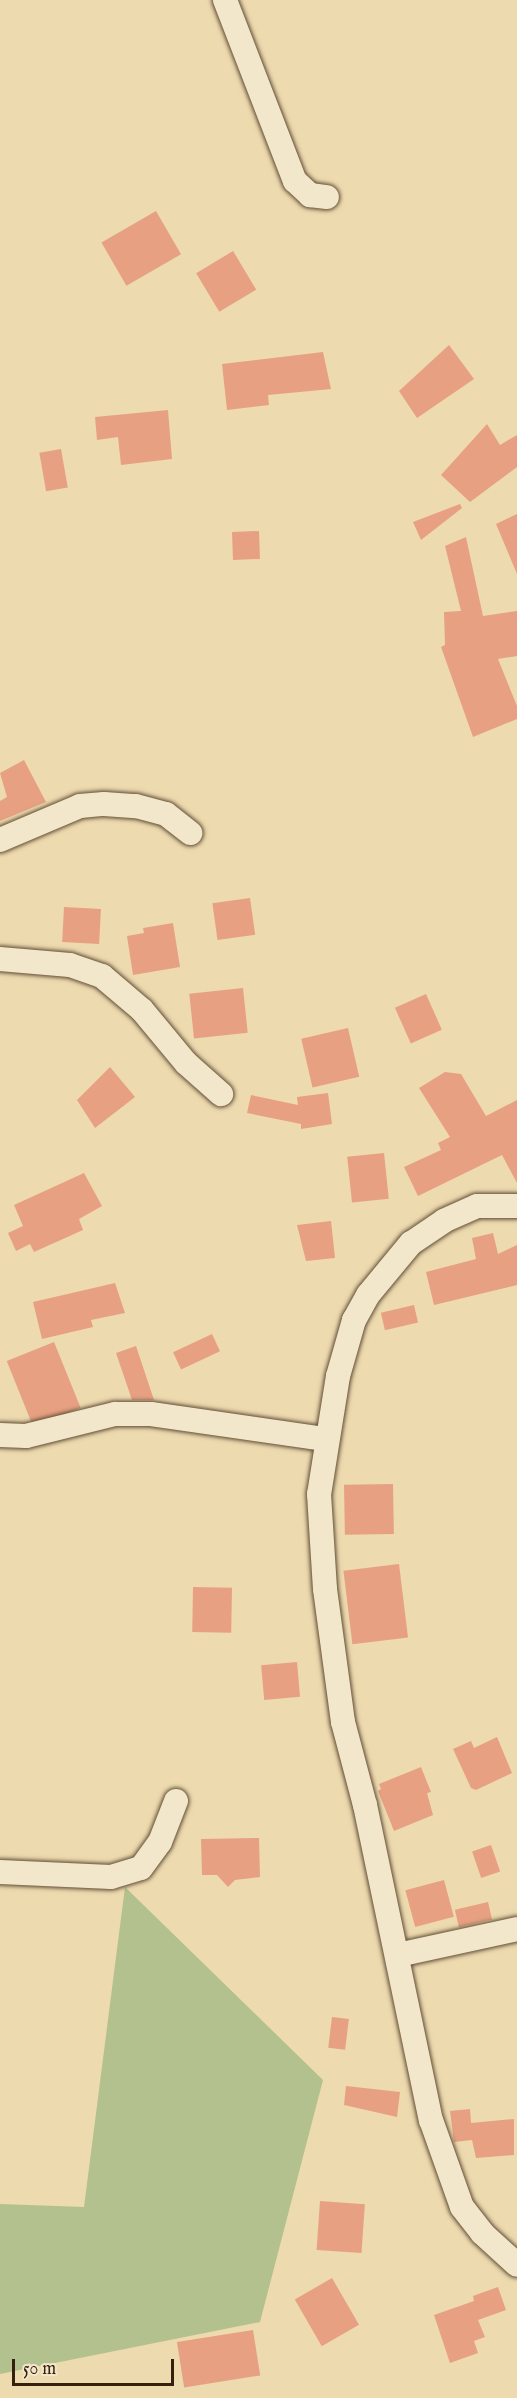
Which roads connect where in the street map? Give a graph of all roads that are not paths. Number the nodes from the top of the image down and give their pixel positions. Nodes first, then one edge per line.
1 (225, 0) edge
2 (327, 197) dead end
3 (190, 833) dead end
4 (0, 840) edge
5 (0, 959) edge
6 (221, 1094) dead end
7 (517, 1206) edge
8 (0, 1435) edge
9 (325, 1438) junction
10 (177, 1801) dead end
11 (0, 1872) edge
12 (517, 1929) edge
13 (398, 1955) junction
14 (517, 2265) edge

1 - 2 street
3 - 4 street
5 - 6 street
7 - 9 street
8 - 9 street
9 - 13 street
10 - 11 street
12 - 13 street
13 - 14 street

